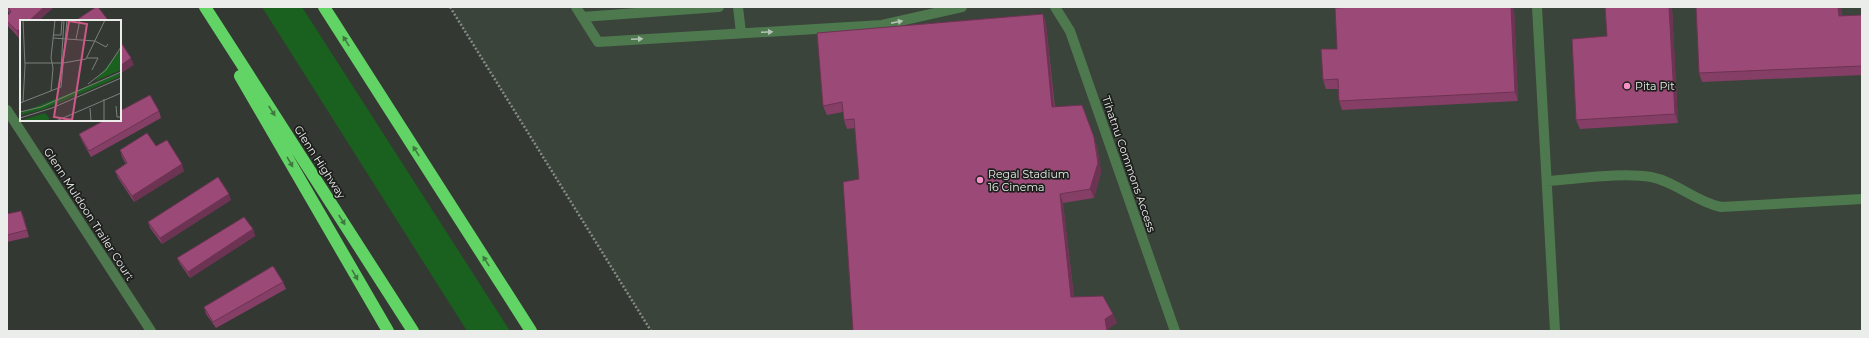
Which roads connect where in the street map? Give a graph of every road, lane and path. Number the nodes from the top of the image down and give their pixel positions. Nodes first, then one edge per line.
1 (201, 7) edge
2 (205, 7) edge
3 (324, 7) edge
4 (450, 7) edge
5 (576, 7) edge
6 (719, 7) edge
7 (738, 7) edge
8 (962, 7) edge
9 (1055, 7) edge
10 (1537, 7) edge
11 (582, 17) junction
12 (741, 33) junction
13 (7, 110) edge
14 (1547, 181) junction
15 (1862, 199) edge
16 (507, 294) junction
17 (151, 331) edge
18 (388, 331) edge
19 (413, 331) edge
20 (531, 331) edge
21 (540, 331) edge
22 (651, 331) edge
23 (1175, 331) edge
24 (1555, 331) edge

1 -> 18 highway
2 -> 19 highway, Glenn Highway
16 -> 3 highway
4 - 22 path
5 - 11 street
6 - 11 street
7 - 12 street
12 -> 8 street
9 - 23 street, Tihatnu Commons Access
10 - 14 street
11 -> 12 street
13 - 17 street, Glenn Muldoon Trailer Court
14 - 15 street
14 - 24 street
16 - 20 highway
16 - 21 highway

